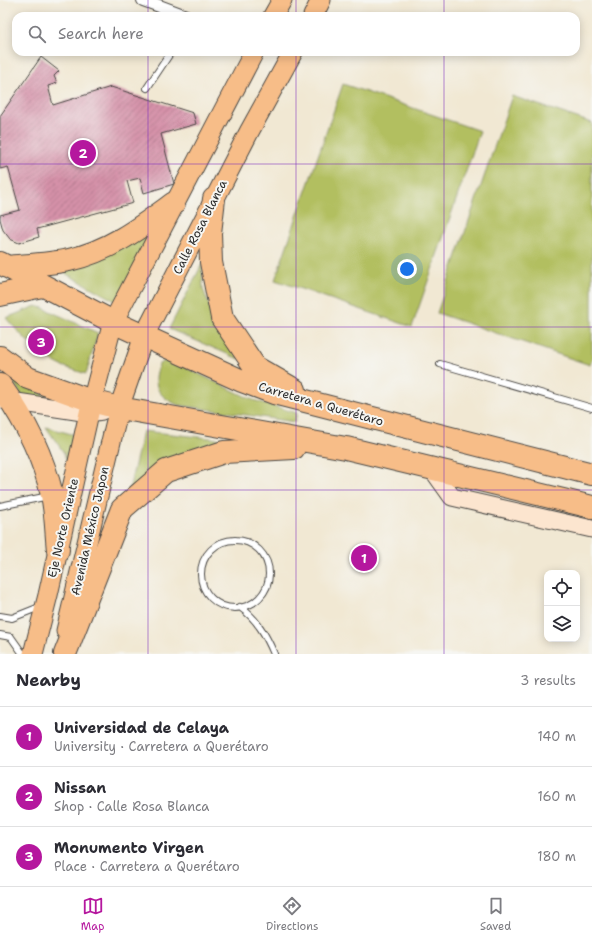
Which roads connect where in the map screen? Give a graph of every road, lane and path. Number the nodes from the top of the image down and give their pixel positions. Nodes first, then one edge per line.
1 (143, 0) edge
2 (282, 0) edge
3 (321, 0) edge
4 (175, 12) edge
5 (275, 12) edge
6 (314, 12) edge
7 (168, 56) edge
8 (252, 56) edge
9 (291, 56) edge
10 (147, 88) dead end
11 (214, 199) junction
12 (174, 203) junction
13 (4, 265) edge
14 (42, 286) junction
15 (0, 295) edge
16 (113, 322) junction
17 (144, 336) junction
18 (0, 357) edge
19 (440, 364) dead end
20 (0, 385) edge
21 (6, 401) edge
22 (90, 407) junction
23 (322, 407) junction
24 (119, 408) junction
25 (592, 408) edge
26 (346, 448) junction
27 (432, 469) junction
28 (592, 474) edge
29 (52, 496) junction
30 (0, 506) edge
31 (592, 507) edge
32 (592, 529) edge
33 (58, 550) junction
34 (46, 605) junction
35 (240, 607) junction
36 (0, 616) edge
37 (0, 635) edge
38 (23, 654) edge
39 (33, 654) edge
40 (61, 654) edge
41 (65, 654) edge
42 (274, 654) edge

1 - 4 street
2 - 5 main road
3 - 6 main road
7 - 10 lane
8 - 12 main road
9 - 11 main road, Calle Rosa Blanca
11 - 17 main road, Calle Rosa Blanca
11 - 23 highway
12 - 13 highway
12 - 16 main road
13 - 14 highway, Carretera a Querétaro
14 - 15 highway
14 - 16 highway, Carretera a Querétaro
16 - 17 highway, Carretera a Querétaro
16 - 22 main road
17 - 23 highway, Carretera a Querétaro
17 - 24 main road, Calle Rosa Blanca
18 - 22 highway
19 - 25 lane
20 - 21 highway
21 - 22 street
21 - 29 highway
22 - 24 highway
22 - 33 main road, Eje Norte Oriente
23 - 28 highway, Carretera a Querétaro
24 - 26 highway
24 - 40 main road, Avenida México Japon
26 - 27 highway
26 - 41 highway
27 - 31 highway
27 - 32 street
29 - 30 lane
29 - 33 highway
33 - 34 main road, Eje Norte Oriente
34 - 36 lane
34 - 39 main road, Eje Norte Oriente
35 - 35 lane
35 - 42 lane
37 - 38 lane

